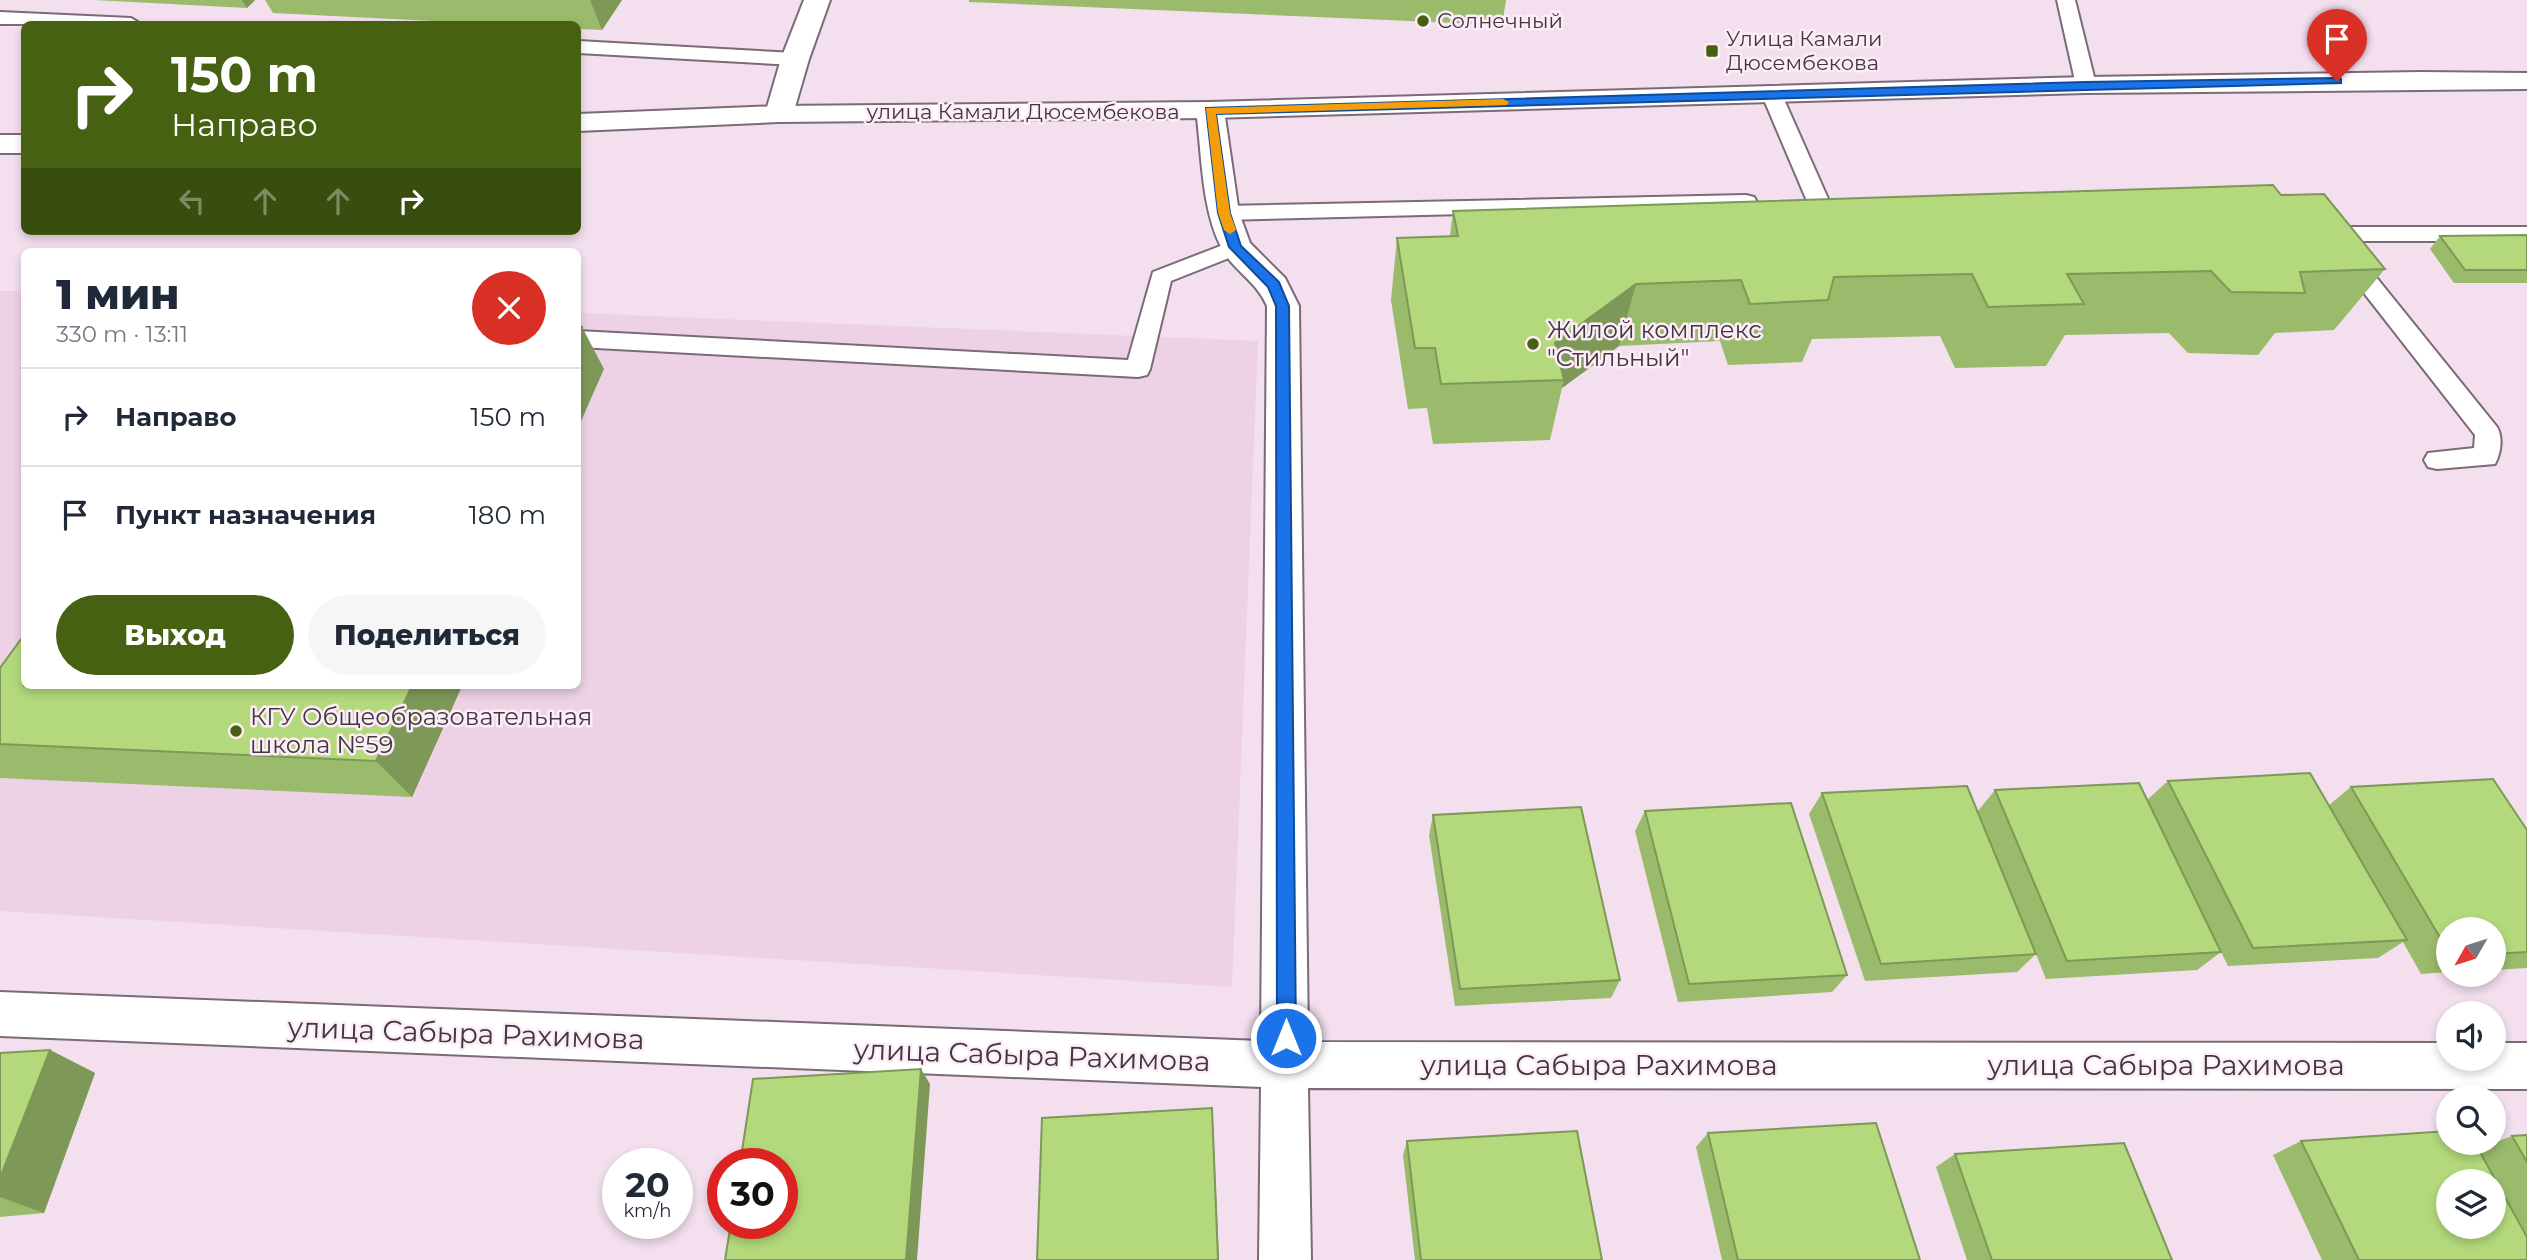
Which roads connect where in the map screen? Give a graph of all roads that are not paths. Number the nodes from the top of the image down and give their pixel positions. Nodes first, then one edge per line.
1 (817, 0) edge
2 (2066, 0) edge
3 (0, 18) edge
4 (66, 21) edge
5 (581, 47) edge
6 (795, 59) junction
7 (2527, 81) edge
8 (2086, 85) junction
9 (1772, 94) junction
10 (1210, 110) junction
11 (779, 114) junction
12 (581, 123) edge
13 (21, 144) edge
14 (0, 145) edge
15 (1845, 200) edge
16 (1790, 201) edge
17 (1818, 201) junction
18 (1762, 202) edge
19 (2307, 204) edge
20 (1230, 230) junction
21 (2330, 234) junction
22 (2527, 234) edge
23 (581, 339) edge
24 (2437, 460) dead end
25 (0, 1014) edge
26 (1286, 1065) junction
27 (2527, 1066) edge
28 (1286, 1260) edge

1 - 6 street
2 - 8 lane
3 - 4 lane
5 - 6 lane
6 - 11 street
7 - 8 street, улица Камали Дюсембекова
8 - 9 street, улица Камали Дюсембекова
9 - 10 street, улица Камали Дюсембекова
9 - 17 lane
10 - 11 street, улица Камали Дюсембекова
10 - 20 street
11 - 12 street, улица Камали Дюсембекова
13 - 14 street
15 - 17 lane
16 - 17 lane
18 - 20 lane
19 - 21 lane
20 - 23 lane
20 - 26 street
21 - 22 lane
21 - 24 lane
25 - 26 street, улица Сабыра Рахимова
26 - 27 street, улица Сабыра Рахимова
26 - 28 street

